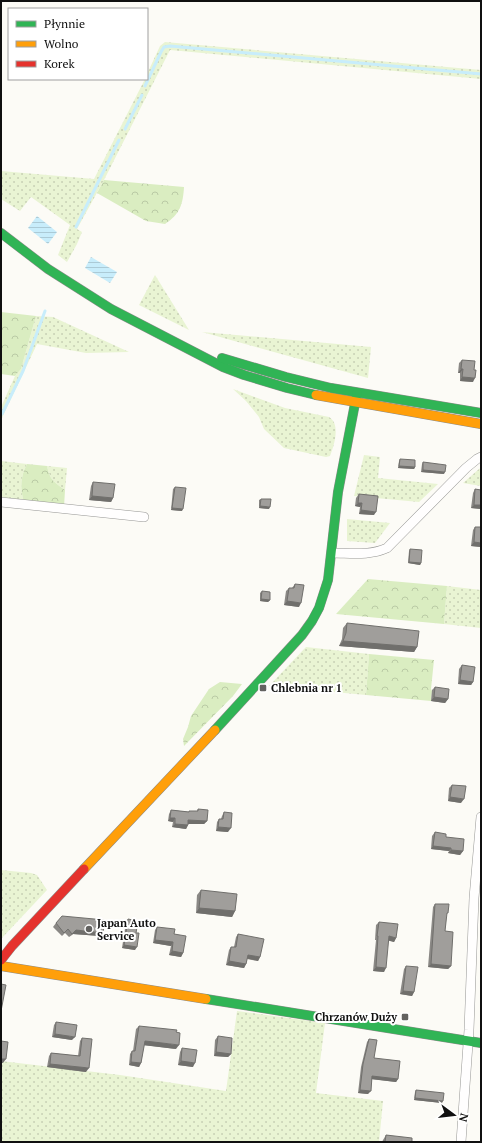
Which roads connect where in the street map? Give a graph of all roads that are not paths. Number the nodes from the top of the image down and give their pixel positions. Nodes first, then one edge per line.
1 (1, 232) edge
2 (186, 347) junction
3 (357, 393) junction
4 (355, 403) junction
5 (481, 413) edge
6 (481, 424) edge
7 (481, 457) edge
8 (1, 502) edge
9 (144, 517) dead end
10 (332, 553) junction
11 (481, 817) edge
12 (1, 960) edge
13 (1, 966) edge
14 (468, 1041) junction
15 (481, 1043) edge
16 (461, 1142) edge

1 - 2 street
2 - 3 street
2 - 4 street
3 - 4 street
3 - 5 street
4 - 6 street
4 - 10 street
7 - 10 street
8 - 9 street
10 - 12 street
11 - 14 street
13 - 14 street
14 - 15 street
14 - 16 street

